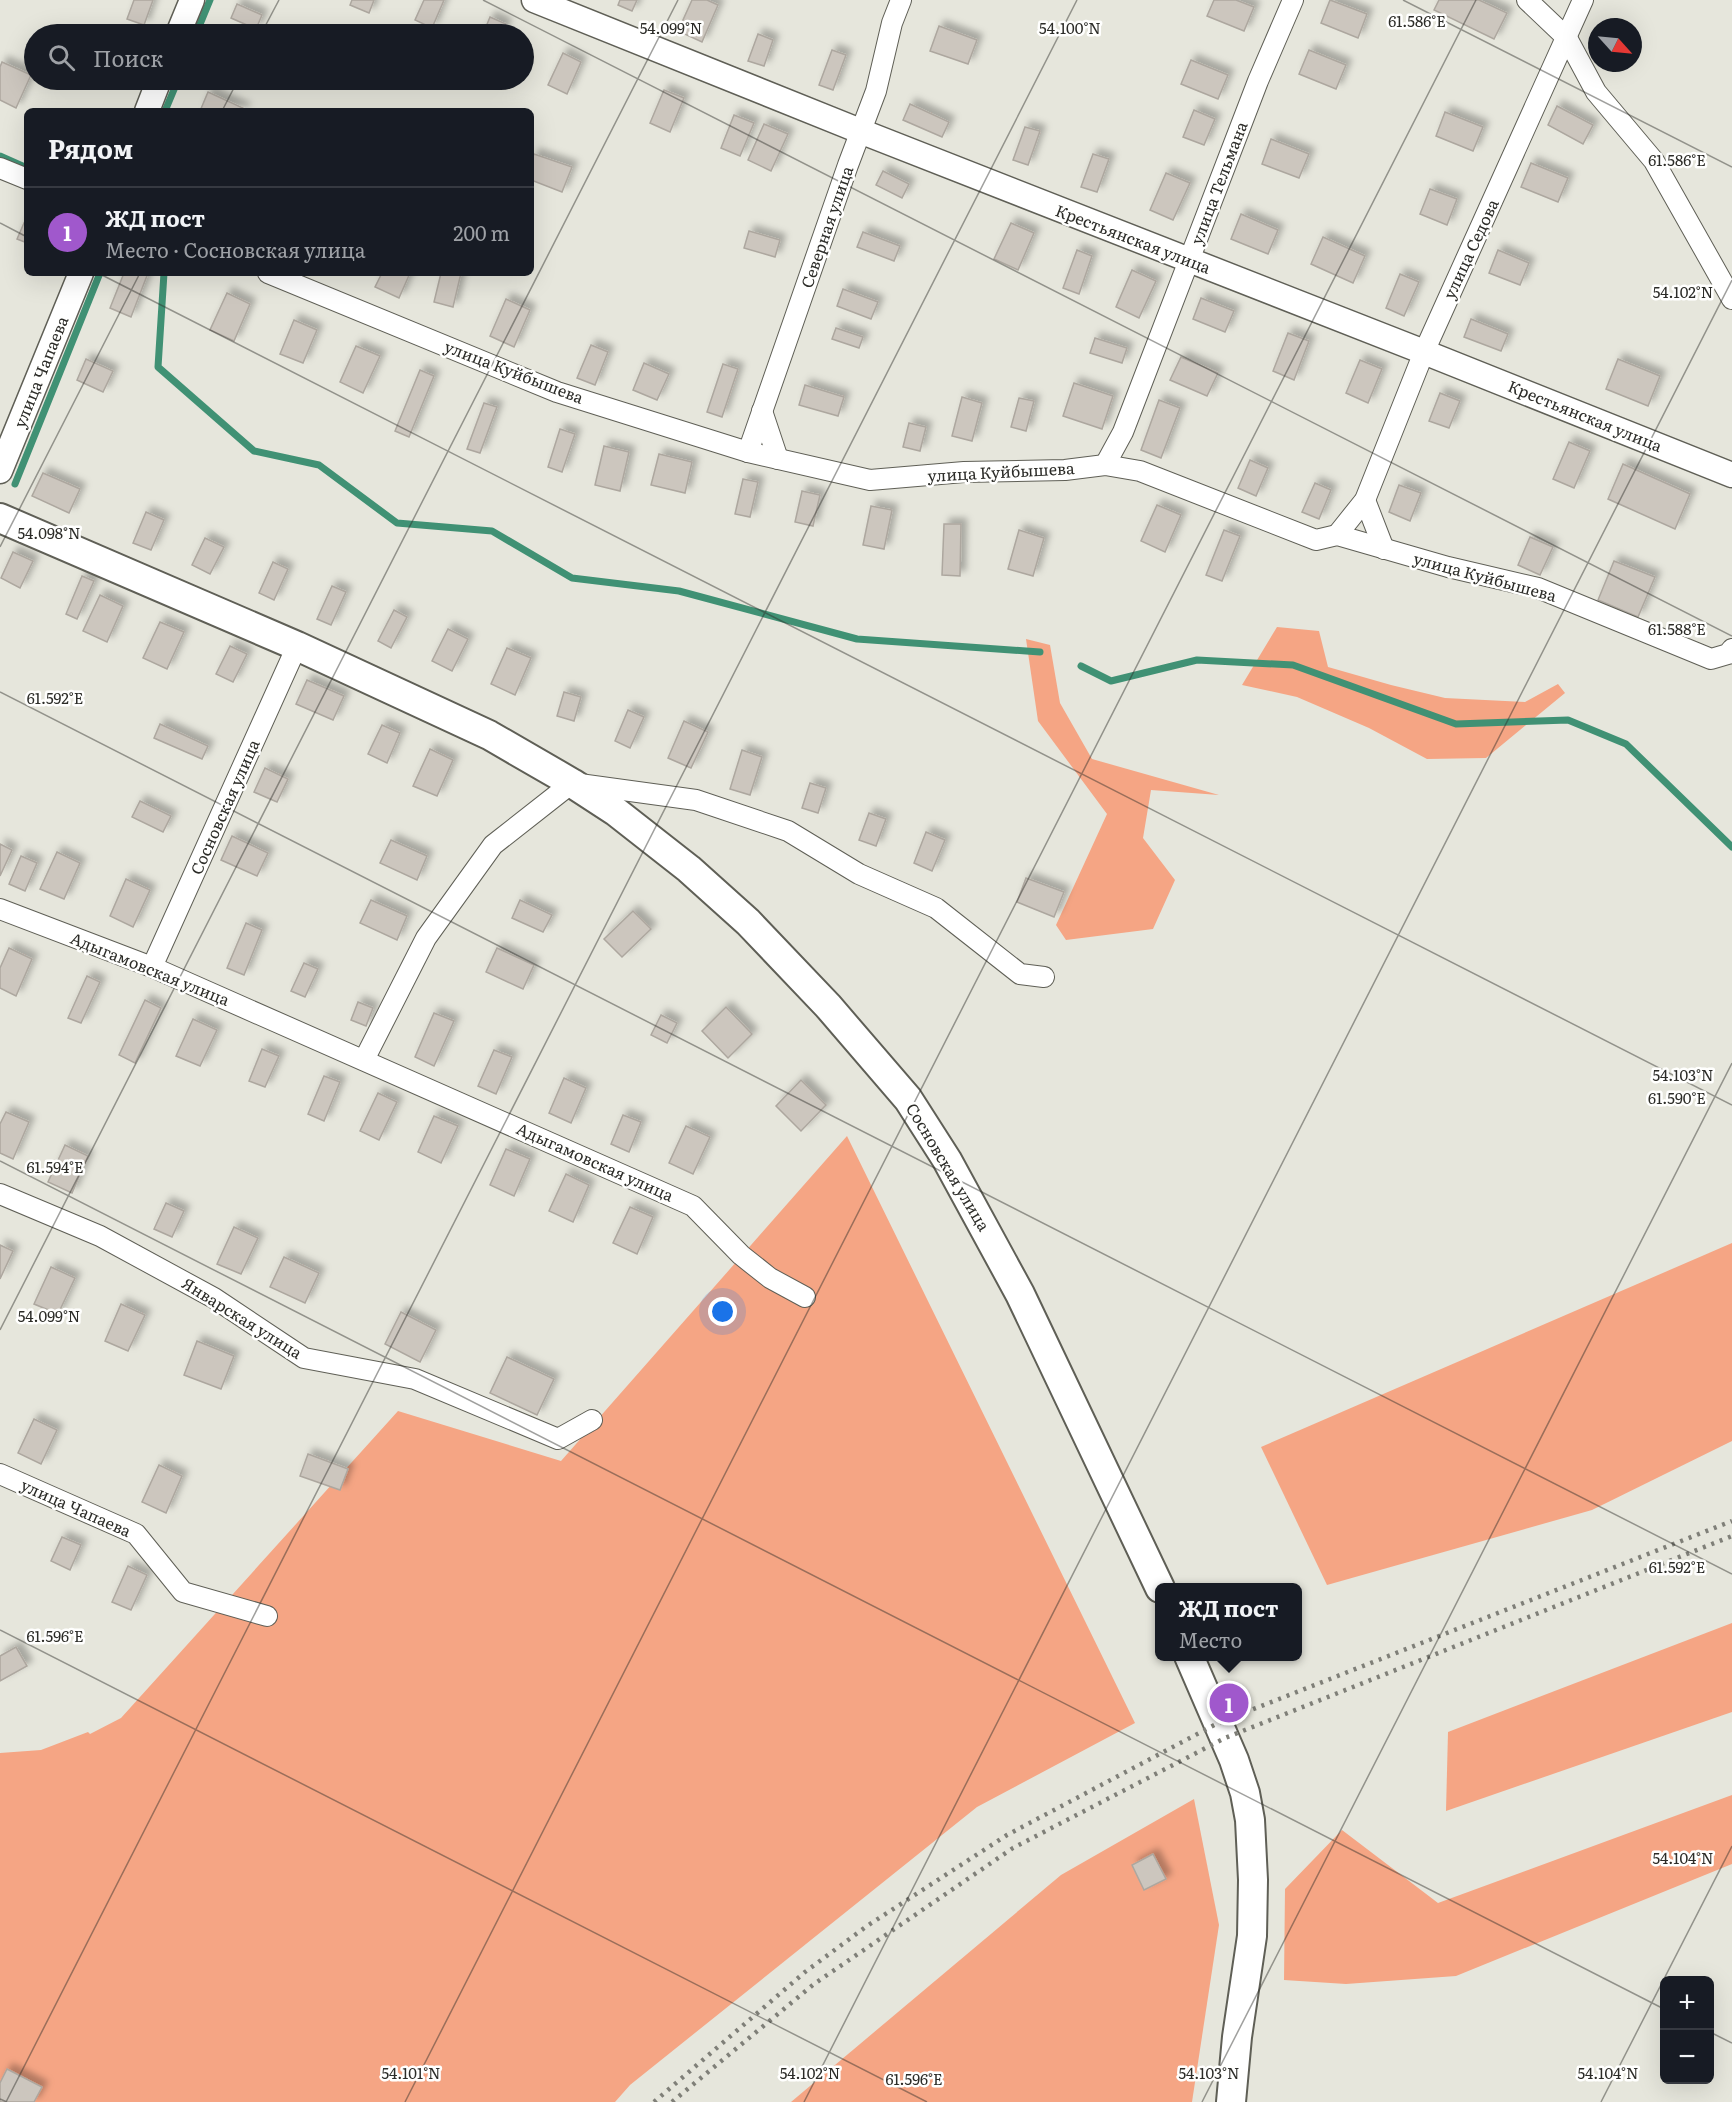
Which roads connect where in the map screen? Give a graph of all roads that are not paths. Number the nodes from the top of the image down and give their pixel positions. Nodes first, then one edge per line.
1 (192, 0) edge
2 (534, 0) edge
3 (901, 0) edge
4 (1293, 0) edge
5 (1527, 0) edge
6 (1583, 0) edge
7 (182, 24) edge
8 (1567, 38) junction
9 (155, 90) edge
10 (148, 108) edge
11 (860, 131) junction
12 (0, 168) edge
13 (24, 178) edge
14 (1189, 261) junction
15 (80, 276) edge
16 (275, 276) edge
17 (1732, 299) edge
18 (1424, 352) junction
19 (762, 411) junction
20 (748, 452) junction
21 (778, 459) junction
22 (1105, 465) junction
23 (0, 471) edge
24 (1732, 476) edge
25 (1365, 500) junction
26 (0, 518) edge
27 (1337, 535) junction
28 (1384, 549) junction
29 (297, 646) junction
30 (1732, 649) edge
31 (572, 783) junction
32 (0, 909) edge
33 (152, 967) junction
34 (1044, 976) dead end
35 (364, 1060) junction
36 (0, 1194) edge
37 (805, 1297) dead end
38 (592, 1420) dead end
39 (0, 1474) edge
40 (1158, 1583) edge
41 (267, 1616) dead end
42 (1191, 1661) edge
43 (1231, 2102) edge

1 - 7 street
2 - 11 street, Крестьянская улица
3 - 11 street, Северная улица
4 - 14 street, улица Тельмана
5 - 8 street
6 - 8 street, улица Седова
8 - 17 street
8 - 18 street, улица Седова
9 - 10 street
11 - 14 street, Крестьянская улица
11 - 19 street, Северная улица
12 - 13 street
14 - 18 street, Крестьянская улица
14 - 22 street, улица Тельмана
15 - 23 street, улица Чапаева
16 - 20 street, улица Куйбышева
18 - 24 street, Крестьянская улица
18 - 25 street, улица Седова
19 - 20 street, Северная улица
19 - 21 street
20 - 21 street, улица Куйбышева
21 - 22 street, улица Куйбышева
22 - 27 street, улица Куйбышева
25 - 27 street, улица Седова
25 - 28 street
26 - 29 main road, Сосновская улица
27 - 28 street, улица Куйбышева
28 - 30 street, улица Куйбышева
29 - 31 main road, Сосновская улица
29 - 33 street, Сосновская улица
31 - 34 street, Сосновская улица
31 - 35 street
31 - 40 main road, Сосновская улица
32 - 33 street, Адыгамовская улица
33 - 35 street, Адыгамовская улица
35 - 37 street, Адыгамовская улица
36 - 38 street, Январская улица
39 - 41 street, улица Чапаева
42 - 43 main road

